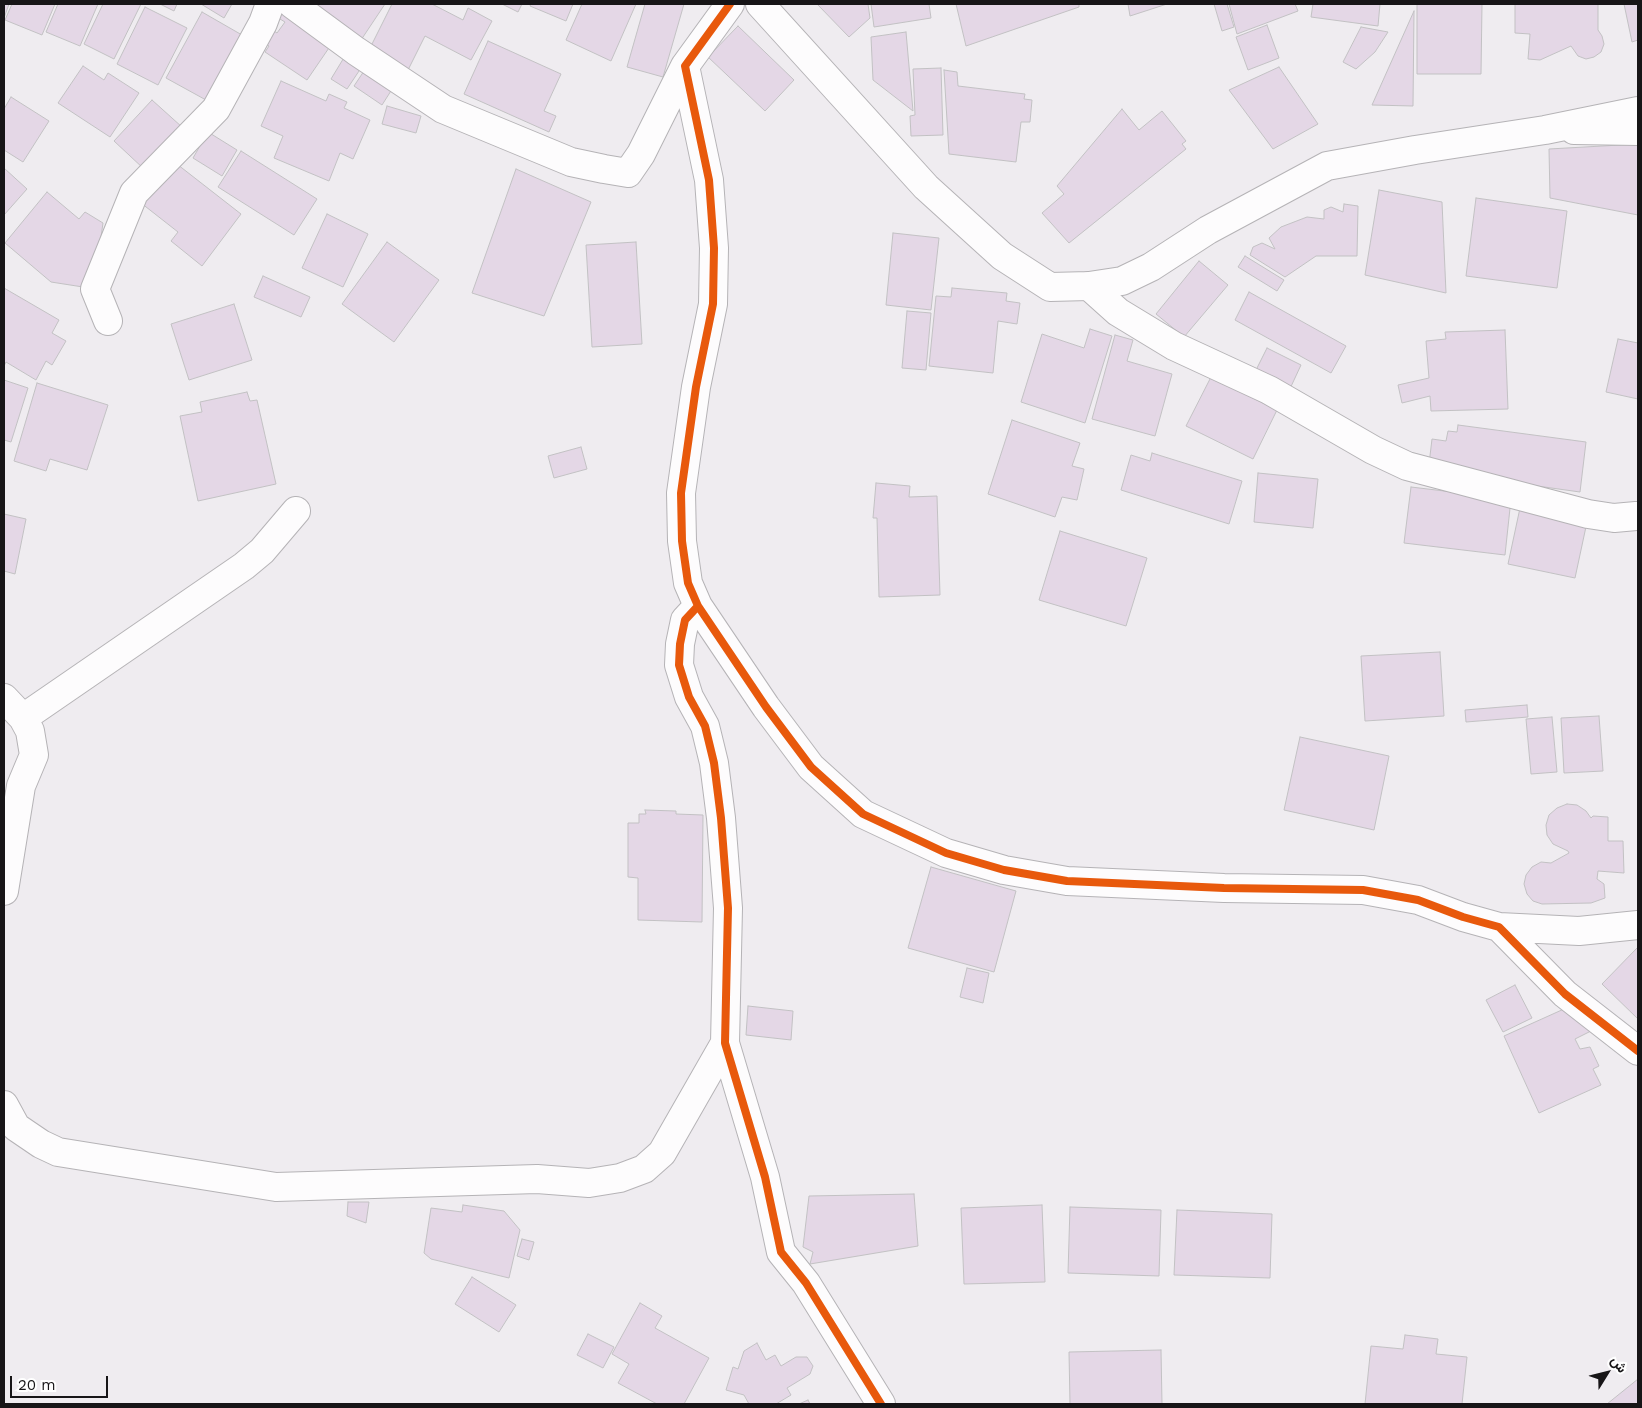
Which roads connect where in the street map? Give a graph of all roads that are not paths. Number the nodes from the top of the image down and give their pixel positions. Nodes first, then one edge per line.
1 (270, 4) edge
2 (292, 4) edge
3 (730, 4) edge
4 (767, 6) edge
5 (685, 66) junction
6 (1638, 111) edge
7 (1545, 130) junction
8 (1638, 131) edge
9 (1089, 286) junction
10 (108, 320) dead end
11 (296, 510) dead end
12 (1636, 516) dead end
13 (698, 606) junction
14 (4, 698) edge
15 (23, 718) junction
16 (4, 891) edge
17 (1638, 925) edge
18 (1499, 927) junction
19 (725, 1043) junction
20 (1638, 1051) edge
21 (4, 1105) edge
22 (880, 1404) edge

1 - 10 street
2 - 5 street
3 - 5 street
4 - 9 street
5 - 13 street
6 - 7 street
7 - 8 street
7 - 9 street
9 - 12 street
11 - 15 street
13 - 18 street
13 - 19 street
14 - 15 street
15 - 16 street
17 - 18 street
18 - 20 street
19 - 21 street
19 - 22 street

